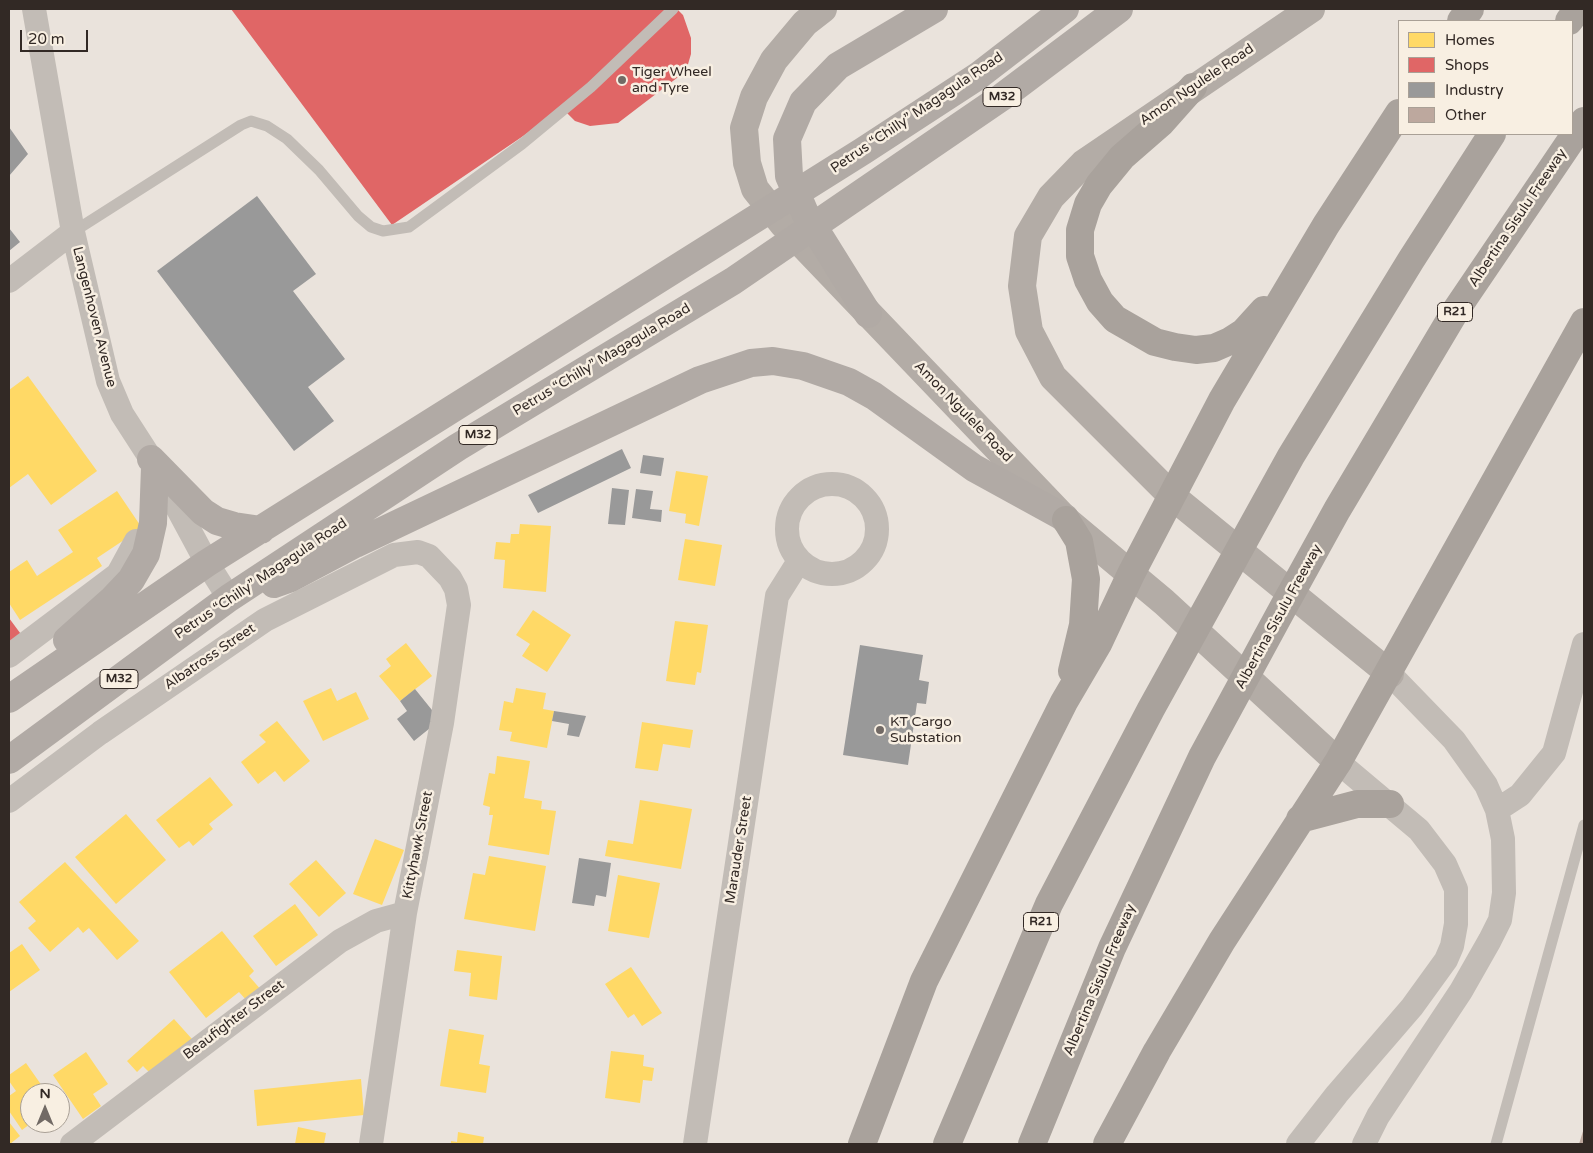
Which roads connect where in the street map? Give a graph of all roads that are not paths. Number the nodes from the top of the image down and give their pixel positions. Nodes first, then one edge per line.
1 (673, 9) edge
2 (823, 9) edge
3 (934, 9) edge
4 (1065, 9) edge
5 (1119, 9) edge
6 (1311, 9) edge
7 (1470, 9) edge
8 (1578, 9) edge
9 (31, 15) edge
10 (1461, 20) edge
11 (1570, 20) edge
12 (1193, 87) junction
13 (1398, 115) edge
14 (1584, 121) edge
15 (1491, 135) edge
16 (1326, 225) junction
17 (73, 232) junction
18 (9, 281) edge
19 (868, 314) junction
20 (1584, 322) edge
21 (153, 463) junction
22 (1173, 497) junction
23 (1066, 519) junction
24 (261, 530) junction
25 (136, 541) dead end
26 (429, 556) joint
27 (799, 561) dead end
28 (207, 563) junction
29 (1131, 574) junction
30 (230, 598) junction
31 (1584, 644) edge
32 (9, 656) edge
33 (1390, 674) junction
34 (15, 694) edge
35 (1064, 702) junction
36 (9, 760) edge
37 (1338, 762) junction
38 (9, 801) edge
39 (1390, 804) junction
40 (1498, 810) junction
41 (1300, 819) junction
42 (1584, 825) edge
43 (405, 912) junction
44 (72, 1144) edge
45 (371, 1144) edge
46 (695, 1144) edge
47 (862, 1144) edge
48 (947, 1144) edge
49 (1032, 1144) edge
50 (1107, 1144) edge
51 (1298, 1144) edge
52 (1364, 1144) edge
53 (1496, 1144) edge

1 - 17 lane
2 - 19 main road, Amon Ngulele Road
3 - 19 main road
4 - 24 main road, Petrus “Chilly” Magagula Road / M32
5 - 30 main road, Petrus “Chilly” Magagula Road / M32
6 - 12 main road, Amon Ngulele Road
7 - 10 highway
8 - 11 highway
9 - 17 street, Langenhoven Avenue
12 - 16 highway
12 - 22 main road, Amon Ngulele Road
13 - 16 highway
14 - 49 highway, Albertina Sisulu Freeway / R21
15 - 48 highway, R21
16 - 22 highway
17 - 18 street
17 - 21 street, Langenhoven Avenue
19 - 23 main road, Amon Ngulele Road
20 - 33 highway
21 - 24 main road
21 - 28 street, Langenhoven Avenue
21 - 34 main road
22 - 29 highway
22 - 33 main road, Amon Ngulele Road
23 - 29 main road, Amon Ngulele Road
23 - 30 main road
23 - 35 highway
24 - 28 main road, Petrus “Chilly” Magagula Road / M32
25 - 32 street
26 - 38 street, Albatross Street
26 - 43 street, Kittyhawk Street
27 - 46 street, Marauder Street
28 - 30 street, Langenhoven Avenue
28 - 34 main road, Petrus “Chilly” Magagula Road / M32
29 - 35 highway
29 - 37 main road, Amon Ngulele Road
30 - 36 main road, Petrus “Chilly” Magagula Road / M32
31 - 40 street
33 - 37 highway
33 - 40 street
35 - 47 highway
37 - 39 street
37 - 41 highway
39 - 41 highway
39 - 51 street
40 - 52 street
41 - 50 highway
42 - 53 lane
43 - 44 street, Beaufighter Street
43 - 45 street, Kittyhawk Street

